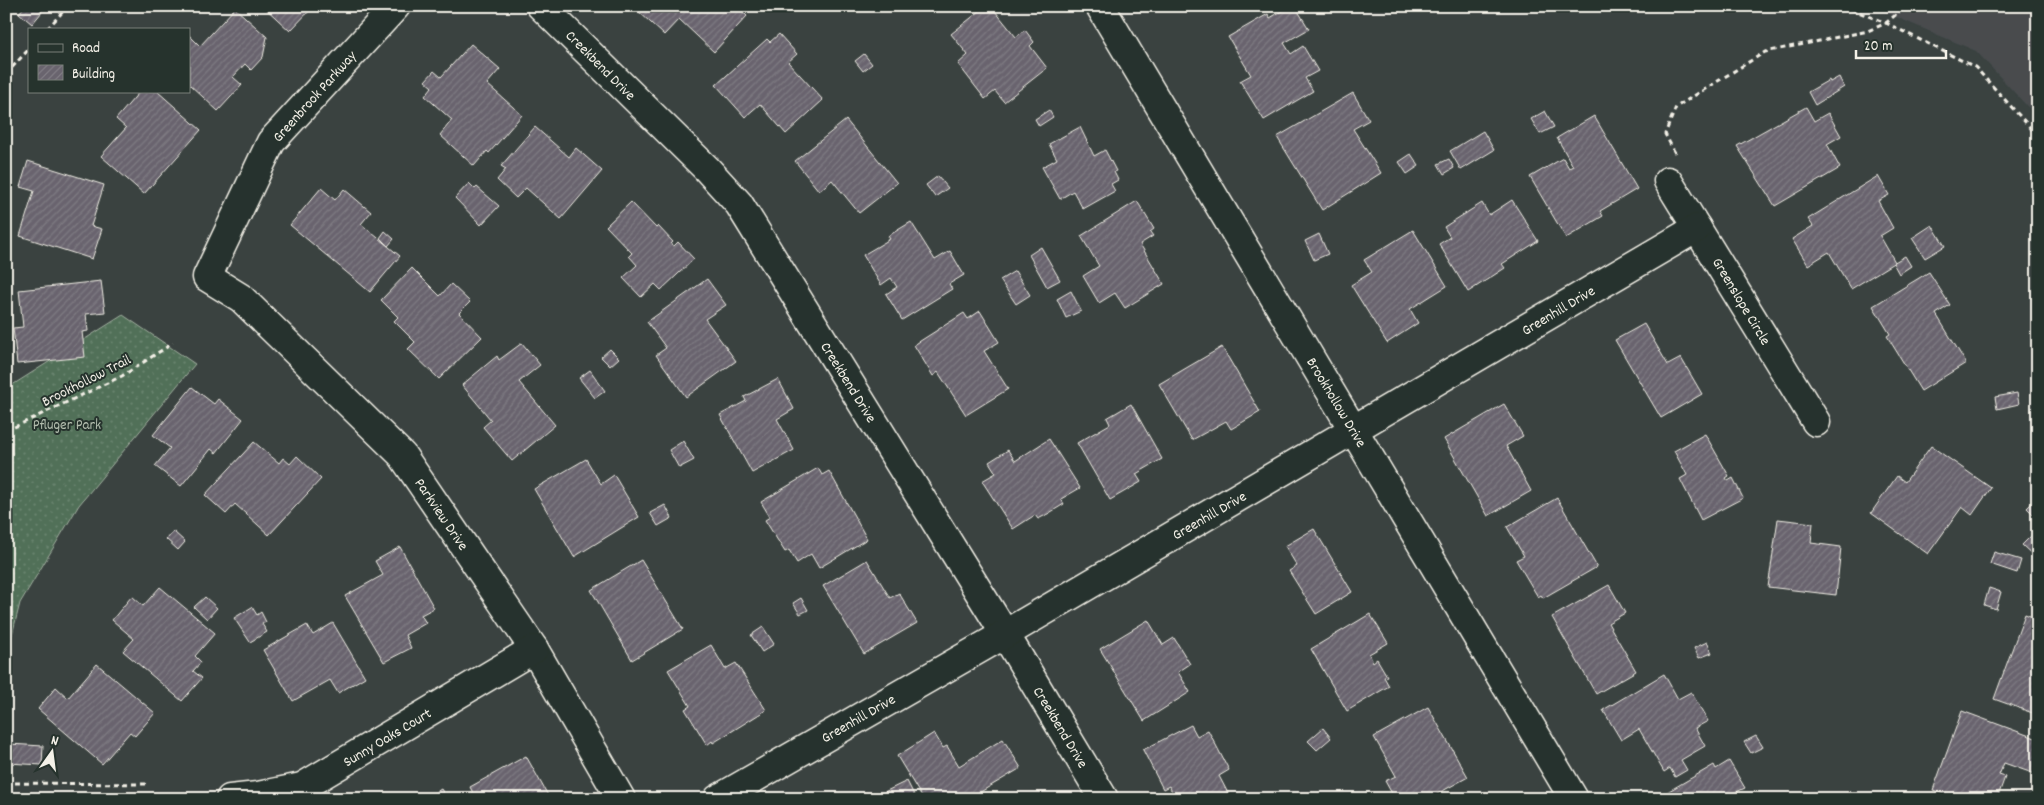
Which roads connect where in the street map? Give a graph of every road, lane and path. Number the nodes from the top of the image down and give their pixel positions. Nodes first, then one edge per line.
1 (68, 6) edge
2 (396, 6) edge
3 (541, 6) edge
4 (1100, 6) edge
5 (1843, 6) edge
6 (1906, 6) edge
7 (1886, 23) junction
8 (48, 28) edge
9 (28, 50) edge
10 (6, 74) edge
11 (2038, 136) edge
12 (1668, 181) joint
13 (1697, 228) junction
14 (207, 277) joint
15 (173, 343) dead end
16 (1816, 422) dead end
17 (1354, 430) junction
18 (6, 431) edge
19 (1005, 634) junction
20 (534, 649) junction
21 (6, 783) edge
22 (146, 784) dead end
23 (230, 799) edge
24 (621, 799) edge
25 (718, 799) edge
26 (1104, 799) edge
27 (1574, 799) edge

1 - 8 path
2 - 14 street, Greenbrook Parkway
3 - 19 street, Creekbend Drive
4 - 17 street, Brookhollow Drive
5 - 7 path
6 - 7 path
7 - 11 path
7 - 12 path
9 - 10 path
12 - 13 street, Greenslope Circle
13 - 16 street, Greenslope Circle
13 - 17 street, Greenhill Drive
14 - 20 street, Parkview Drive
15 - 18 path, Brookhollow Trail
17 - 19 street, Greenhill Drive
17 - 27 street, Brookhollow Drive
19 - 25 street, Greenhill Drive
19 - 26 street, Creekbend Drive
20 - 23 street, Sunny Oaks Court
20 - 24 street, Parkview Drive
21 - 22 path

